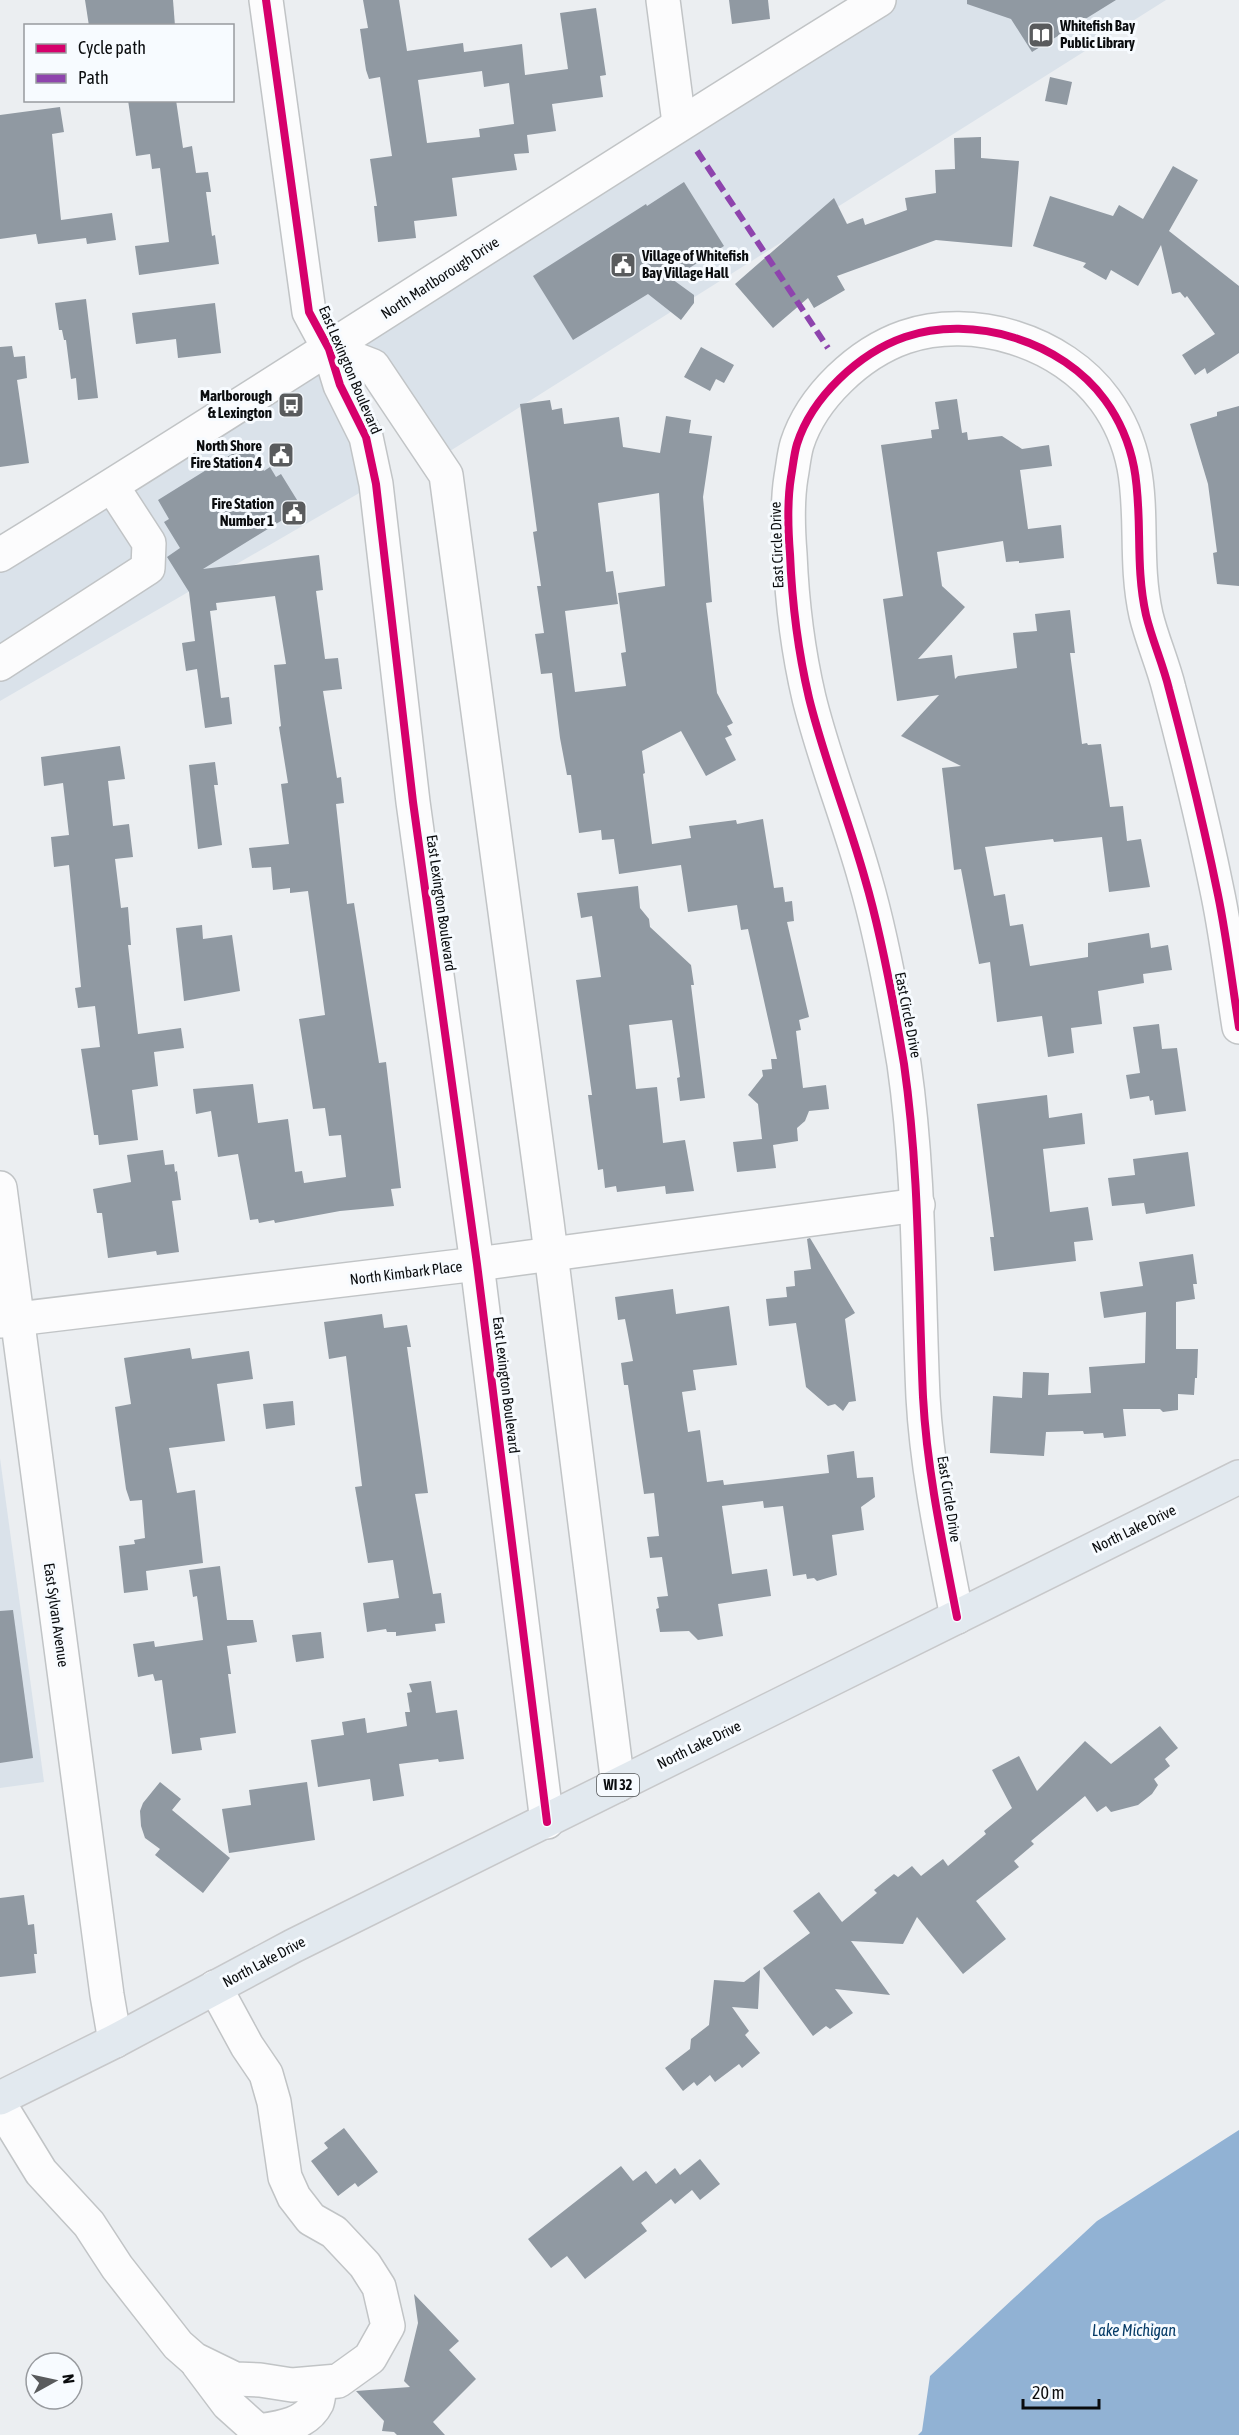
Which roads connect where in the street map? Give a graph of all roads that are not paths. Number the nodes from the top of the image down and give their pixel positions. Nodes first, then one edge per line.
1 (266, 0) edge
2 (663, 0) edge
3 (879, 0) edge
4 (679, 123) junction
5 (329, 349) junction
6 (112, 486) junction
7 (0, 555) edge
8 (0, 664) edge
9 (1239, 1027) edge
10 (0, 1188) edge
11 (918, 1205) junction
12 (550, 1253) junction
13 (477, 1264) junction
14 (9, 1320) edge
15 (1239, 1477) edge
16 (957, 1617) junction
17 (618, 1785) junction
18 (547, 1822) junction
19 (215, 1987) junction
20 (115, 2041) junction
21 (0, 2098) edge
22 (0, 2105) edge
23 (194, 2359) junction
24 (320, 2384) junction

1 - 5 street, East Lexington Boulevard
2 - 4 street
3 - 4 street, North Marlborough Drive
4 - 5 street, North Marlborough Drive
5 - 6 street, North Marlborough Drive
5 - 12 street, East Lexington Boulevard
5 - 13 street, East Lexington Boulevard
6 - 7 street, North Marlborough Drive
6 - 8 street
9 - 11 street, East Circle Drive
10 - 14 street, East Sylvan Avenue
11 - 12 street, North Kimbark Place
11 - 16 street, East Circle Drive
12 - 13 street, North Kimbark Place
12 - 17 street, East Lexington Boulevard
13 - 14 street, North Kimbark Place
13 - 18 street, East Lexington Boulevard
14 - 20 street, East Sylvan Avenue
15 - 16 main road, North Lake Drive / WI 32
16 - 17 main road, North Lake Drive / WI 32
17 - 18 main road, North Lake Drive / WI 32
18 - 19 main road, North Lake Drive / WI 32
19 - 20 main road, North Lake Drive / WI 32
19 - 24 street
20 - 21 main road, North Lake Drive / WI 32
22 - 23 street
23 - 24 street
23 - 24 street

